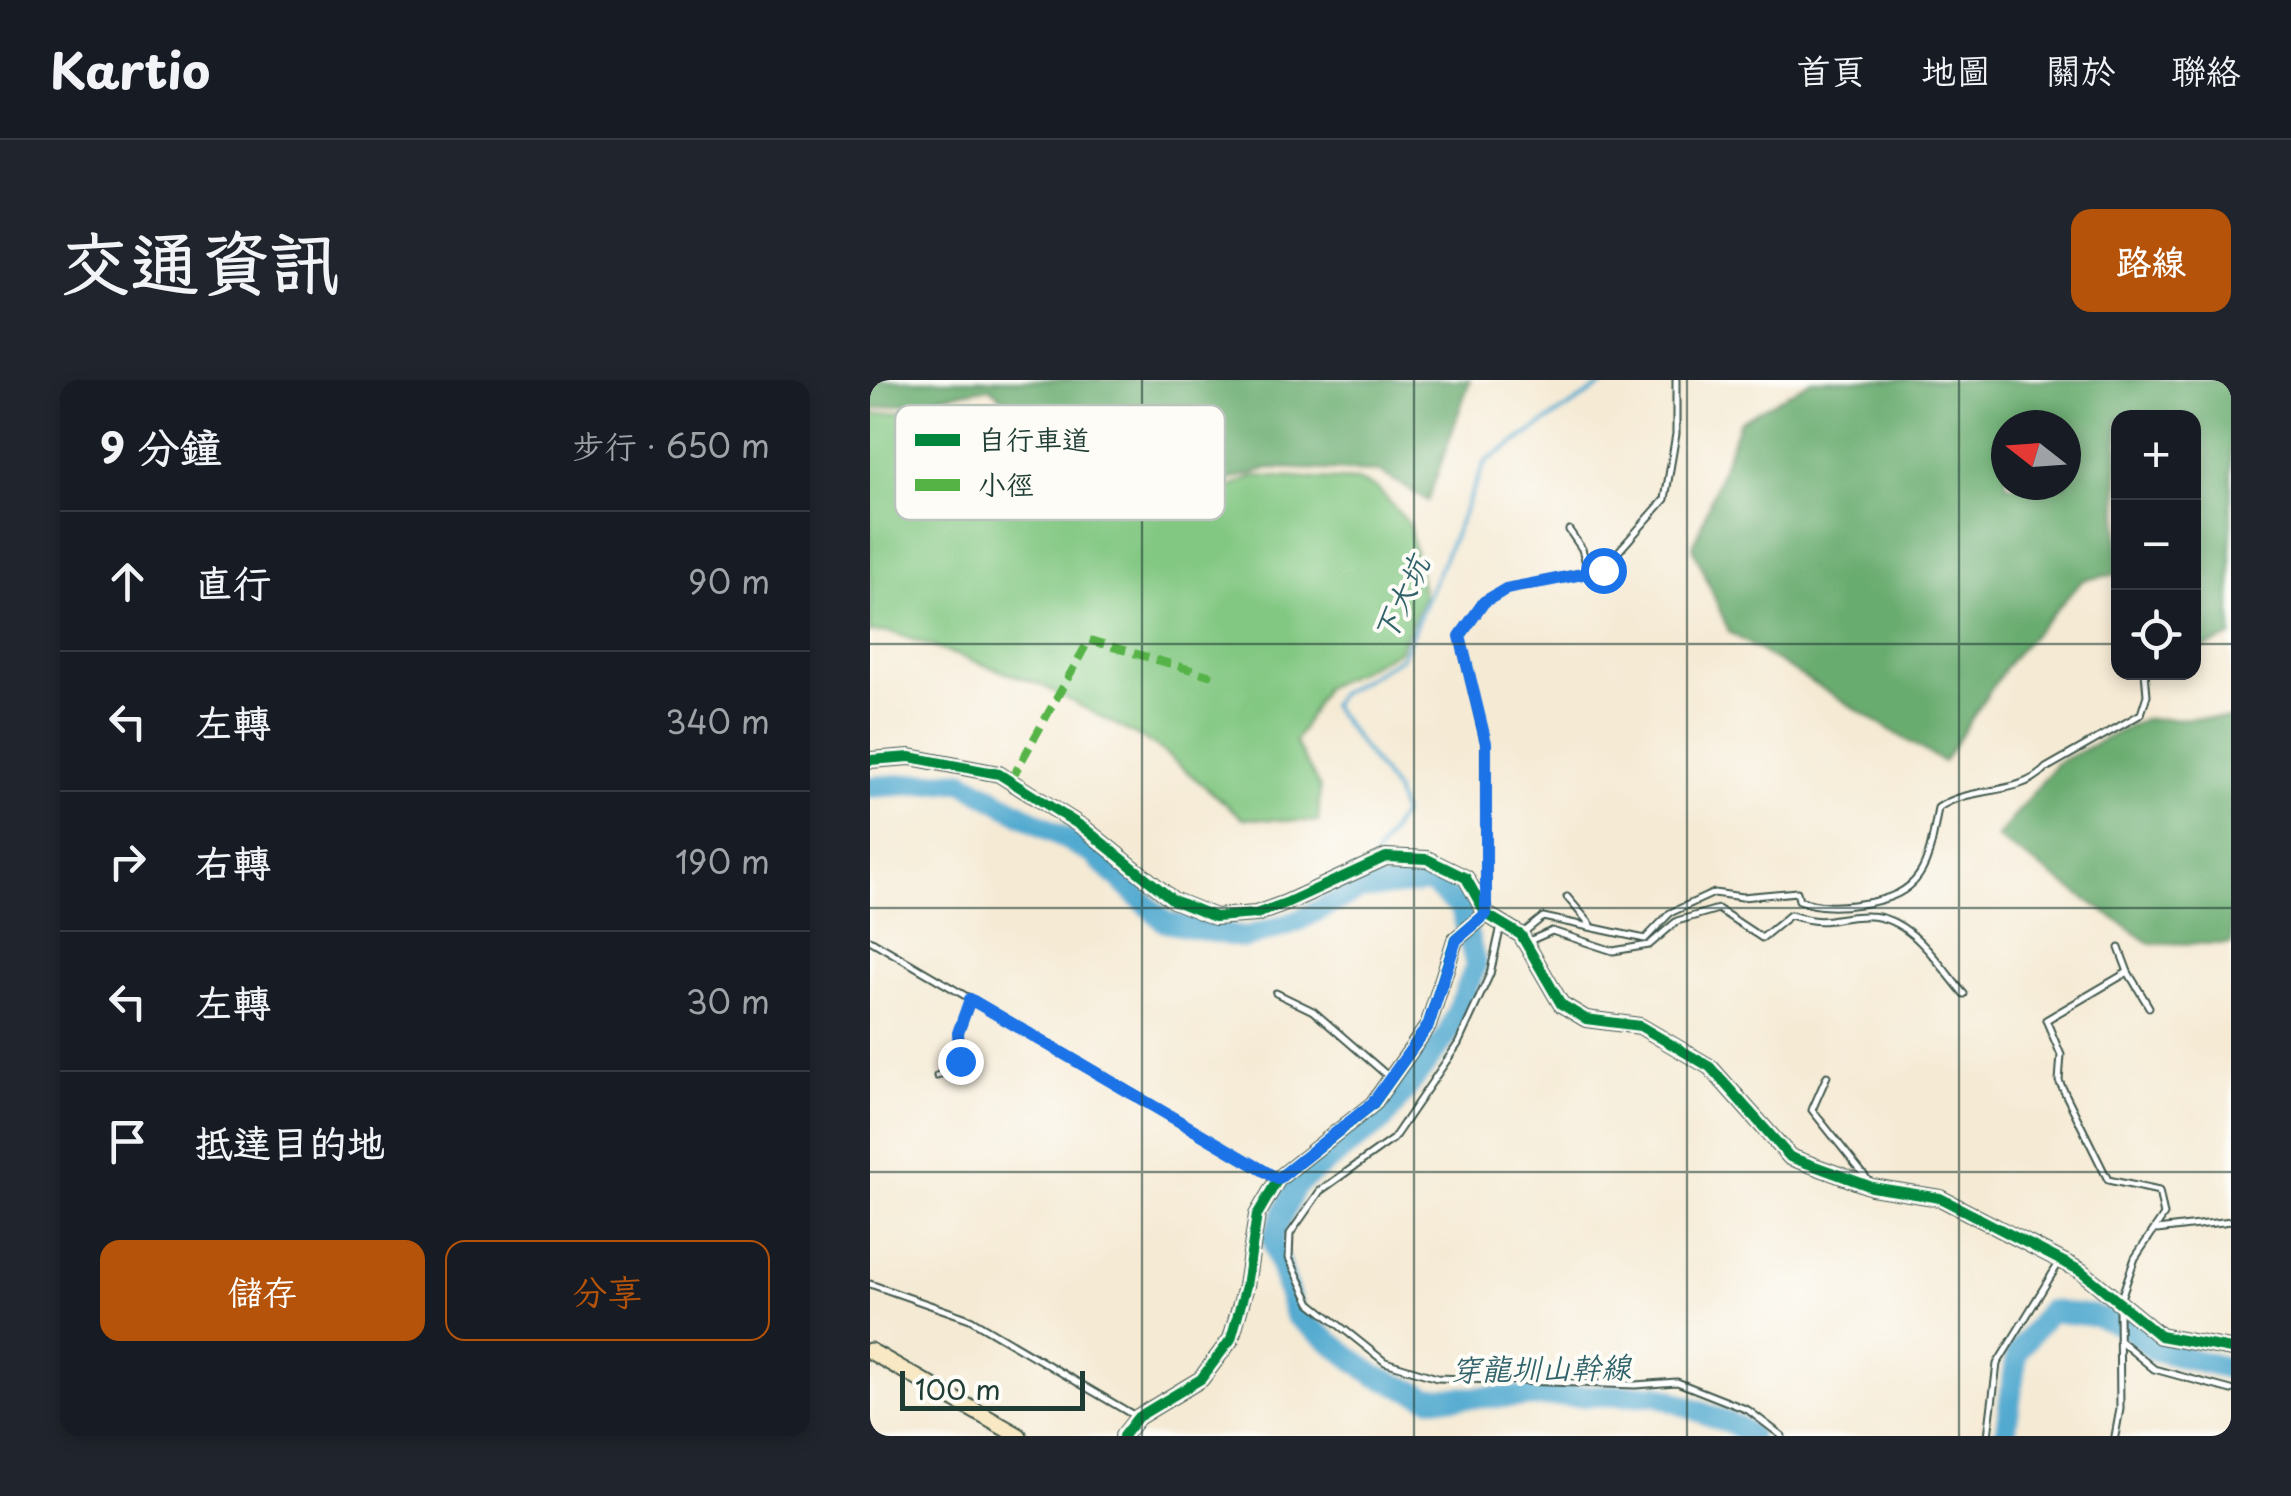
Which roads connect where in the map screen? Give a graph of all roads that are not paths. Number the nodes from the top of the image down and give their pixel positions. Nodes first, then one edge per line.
1 (1676, 380) edge
2 (1569, 530) dead end
3 (1589, 574) junction
4 (2146, 680) edge
5 (870, 760) edge
6 (1567, 897) dead end
7 (1486, 914) junction
8 (1502, 926) junction
9 (1594, 928) junction
10 (1523, 938) junction
11 (870, 940) edge
12 (2119, 948) dead end
13 (2128, 972) junction
14 (1276, 993) dead end
15 (1964, 994) dead end
16 (970, 999) junction
17 (2149, 1007) dead end
18 (937, 1076) dead end
19 (1827, 1076) dead end
20 (1391, 1078) junction
21 (1278, 1179) junction
22 (1872, 1187) junction
23 (2231, 1221) edge
24 (2157, 1230) junction
25 (2060, 1260) junction
26 (870, 1284) edge
27 (2119, 1303) junction
28 (2119, 1340) junction
29 (2231, 1349) edge
30 (870, 1351) edge
31 (2231, 1390) edge
32 (1138, 1418) junction
33 (1128, 1434) edge
34 (1019, 1436) edge
35 (1782, 1436) edge
36 (1988, 1436) edge
37 (2115, 1436) edge

1 - 3 lane
2 - 3 lane
3 - 7 lane
4 - 9 lane
5 - 7 street
6 - 9 lane
7 - 8 street
7 - 20 street
8 - 10 street
8 - 35 lane
9 - 10 lane
10 - 15 lane
10 - 22 street
11 - 16 lane
12 - 13 lane
13 - 17 lane
13 - 24 lane
14 - 20 lane
16 - 18 lane
16 - 21 lane
19 - 22 lane
20 - 21 street
21 - 32 street
22 - 25 street
23 - 24 lane
24 - 27 lane
25 - 27 street
25 - 36 lane
26 - 32 lane
27 - 28 lane
27 - 29 street
28 - 31 lane
28 - 37 lane
30 - 34 main road
32 - 33 street

